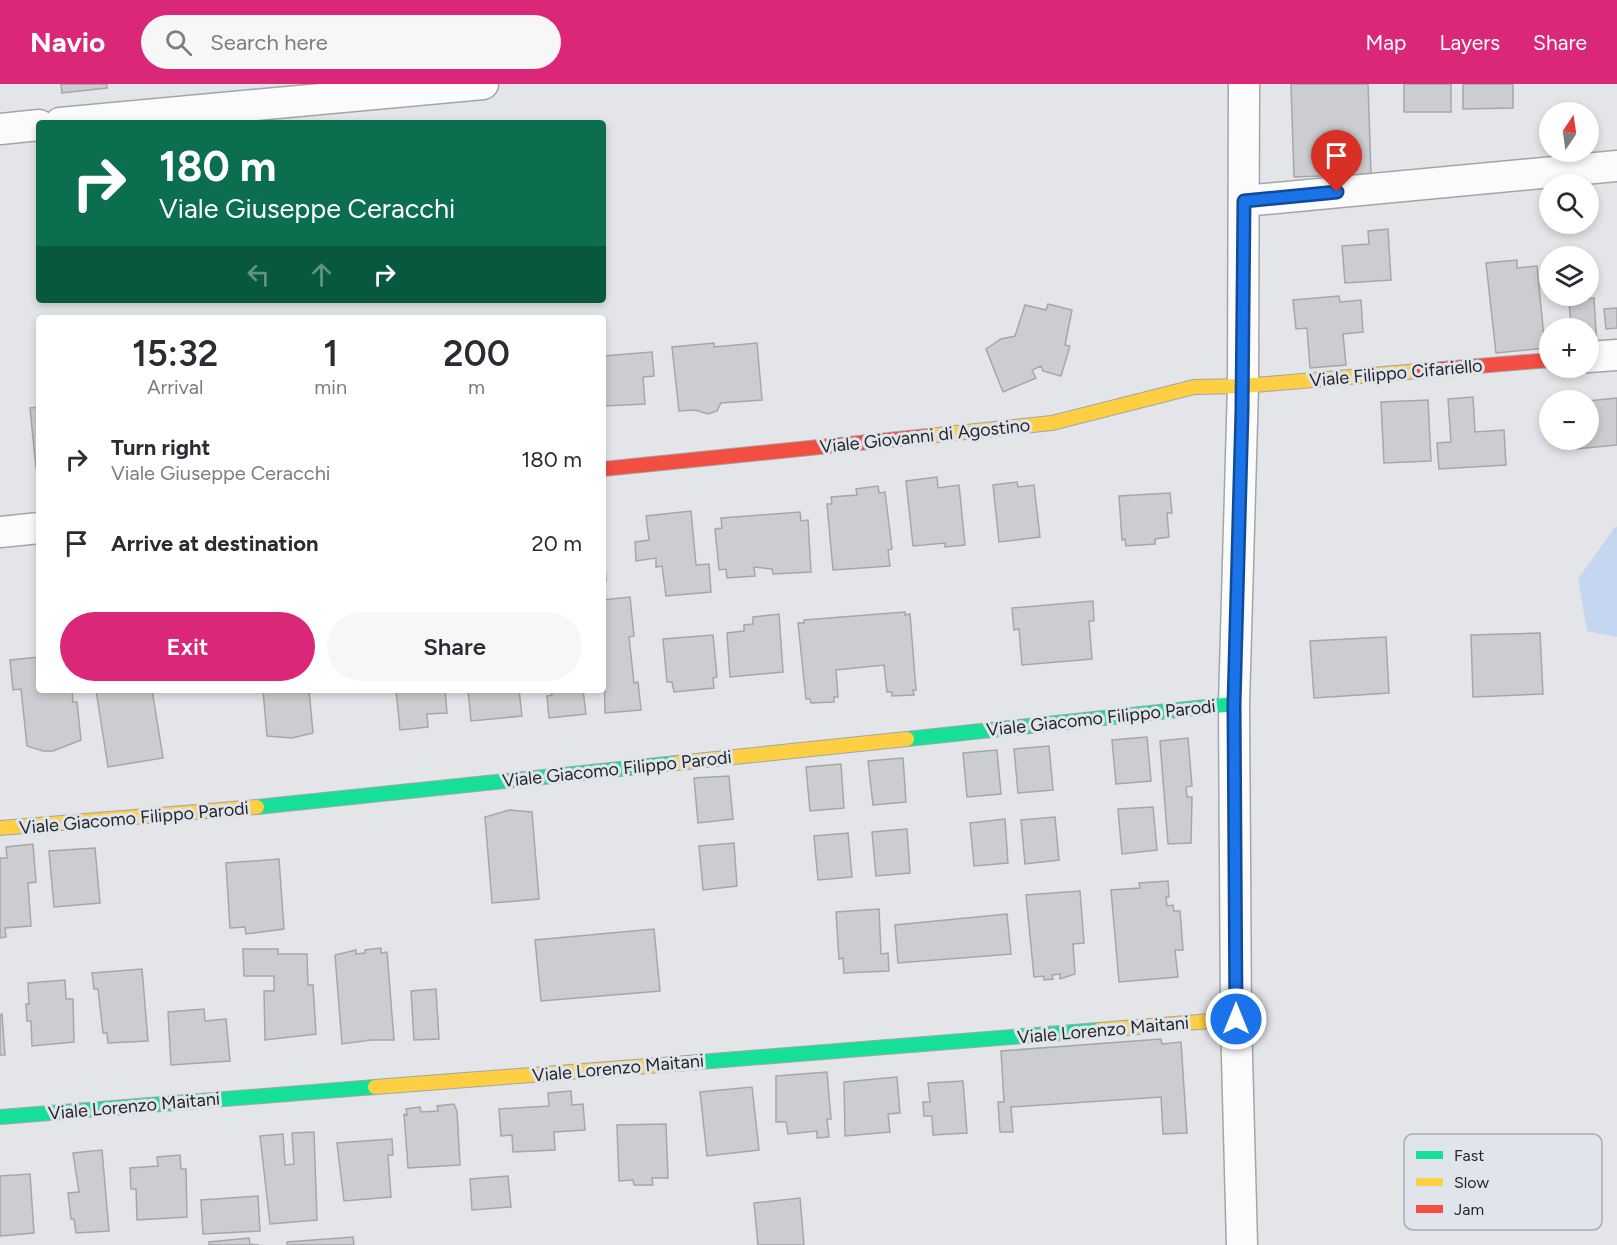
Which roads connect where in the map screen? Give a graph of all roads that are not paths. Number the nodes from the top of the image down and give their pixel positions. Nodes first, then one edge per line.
1 (483, 84) edge
2 (1244, 84) edge
3 (93, 120) edge
4 (36, 125) edge
5 (0, 129) edge
6 (1617, 166) edge
7 (1244, 201) junction
8 (1617, 355) edge
9 (1599, 356) edge
10 (1539, 361) edge
11 (1243, 386) junction
12 (606, 469) edge
13 (36, 528) edge
14 (0, 532) edge
15 (1234, 704) junction
16 (0, 828) edge
17 (1236, 1019) junction
18 (0, 1117) edge
19 (1242, 1245) edge

1 - 3 street
2 - 7 street
4 - 5 street
6 - 7 street
7 - 11 street
8 - 9 street
10 - 11 street, Viale Filippo Cifariello
11 - 12 street, Viale Giovanni di Agostino
11 - 15 street
13 - 14 street
15 - 16 street, Viale Giacomo Filippo Parodi
15 - 17 street
17 - 18 street, Viale Lorenzo Maitani
17 - 19 street

